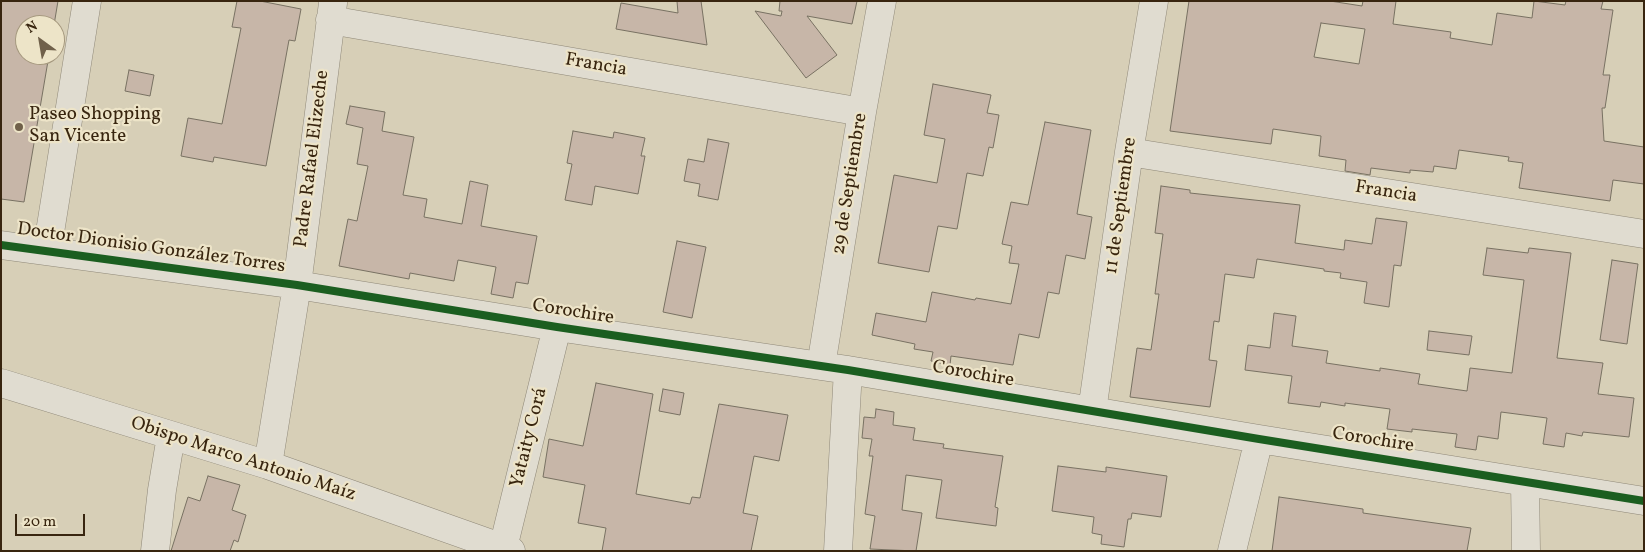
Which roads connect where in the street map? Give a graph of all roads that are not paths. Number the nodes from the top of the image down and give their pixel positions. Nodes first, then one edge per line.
1 (87, 1) edge
2 (882, 1) edge
3 (1154, 1) edge
4 (332, 11) edge
5 (862, 112) junction
6 (1129, 152) junction
7 (1644, 234) edge
8 (1, 244) edge
9 (47, 251) junction
10 (297, 285) junction
11 (557, 327) junction
12 (821, 366) junction
13 (848, 370) junction
14 (1, 383) edge
15 (1092, 411) junction
16 (171, 436) junction
17 (1259, 440) junction
18 (268, 465) junction
19 (1525, 482) junction
20 (1644, 501) edge
21 (495, 548) edge
22 (155, 551) edge
23 (838, 551) edge
24 (1232, 551) edge
25 (1526, 551) edge

1 - 9 street
2 - 5 street, 29 de Septiembre
3 - 6 street, 11 de Septiembre
4 - 5 street, Francia
4 - 10 street, Padre Rafael Elizeche
5 - 12 street, 29 de Septiembre
6 - 7 street, Francia
6 - 15 street, 11 de Septiembre
8 - 9 street, Doctor Dionisio González Torres
9 - 10 street, Doctor Dionisio González Torres
10 - 11 street, Corochire
10 - 18 street, Padre Rafael Elizeche
11 - 12 street, Corochire
11 - 21 street, Yataity Corá
12 - 13 street, Corochire
13 - 15 street, Corochire
13 - 23 street
14 - 16 street, Obispo Marco Antonio Maíz
15 - 17 street, Corochire
16 - 18 street, Obispo Marco Antonio Maíz
16 - 22 street
17 - 19 street, Corochire
17 - 24 street
18 - 21 street, Obispo Marco Antonio Maíz
19 - 20 street, Corochire
19 - 25 street

